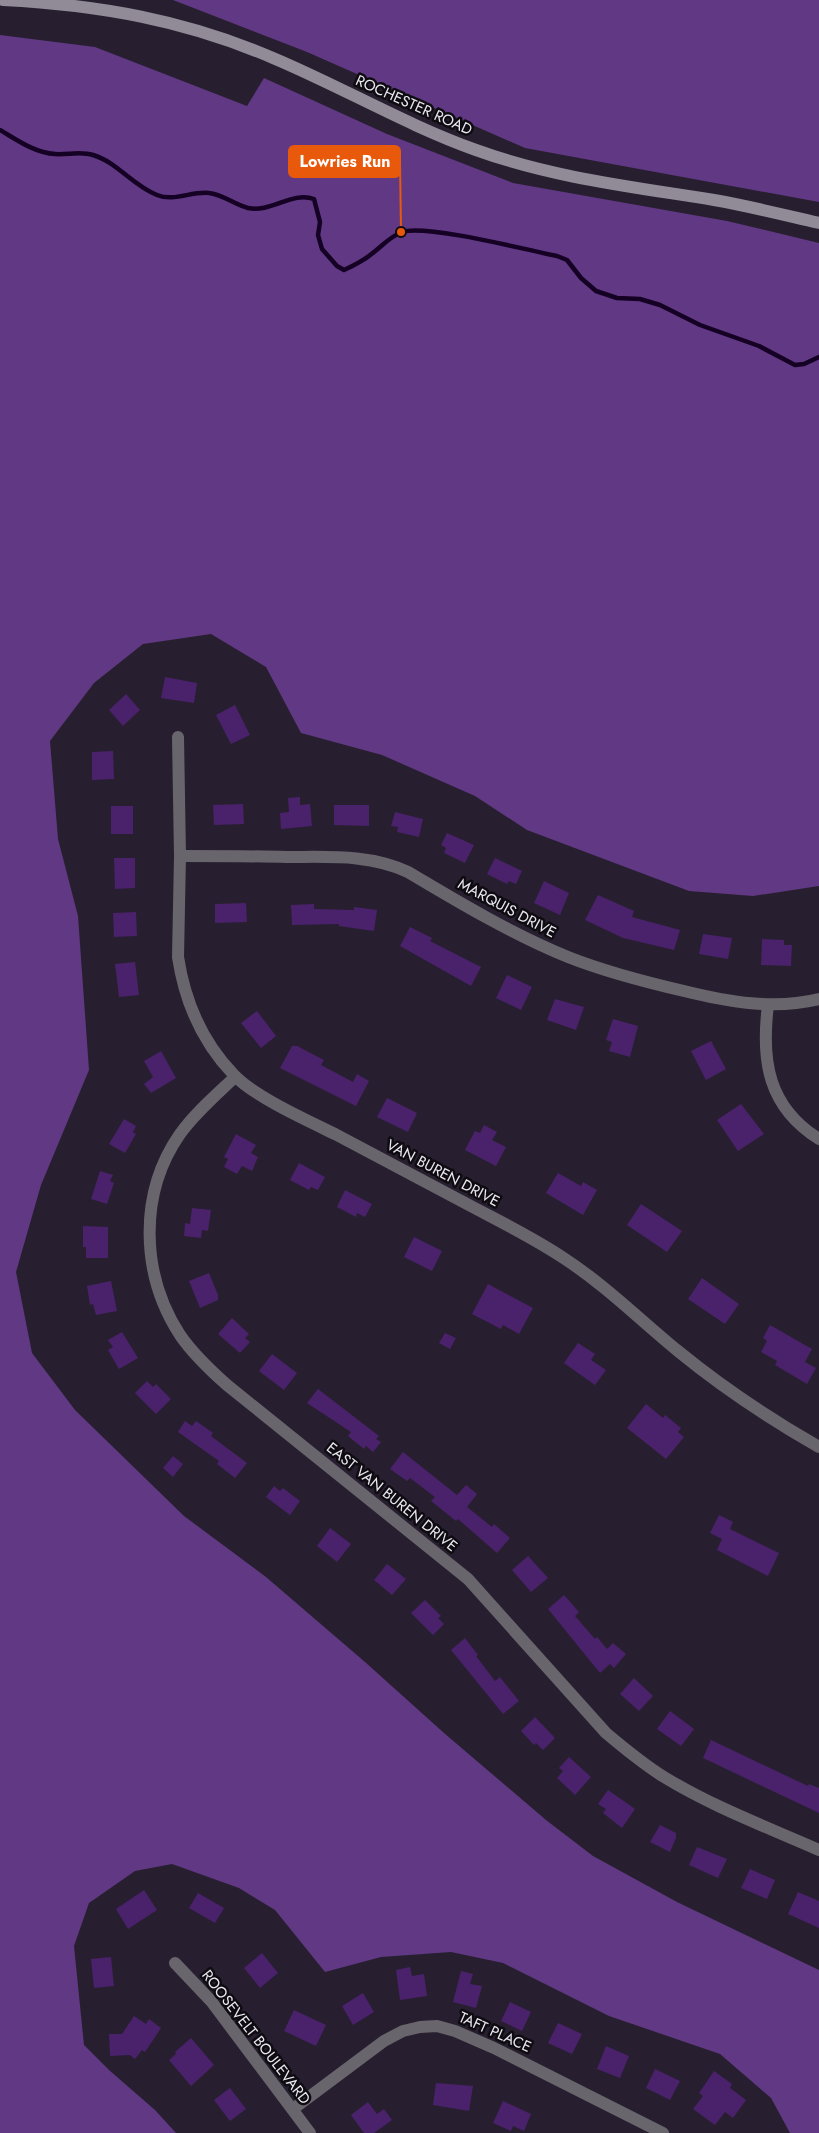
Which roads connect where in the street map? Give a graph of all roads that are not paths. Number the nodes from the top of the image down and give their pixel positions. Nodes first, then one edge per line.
1 (3, 0) edge
2 (819, 223) edge
3 (178, 737) dead end
4 (180, 856) junction
5 (819, 999) edge
6 (768, 1005) junction
7 (235, 1077) junction
8 (819, 1139) edge
9 (819, 1447) edge
10 (819, 1850) edge
11 (176, 1963) dead end
12 (293, 2109) junction
13 (310, 2133) edge
14 (663, 2133) edge

1 - 2 street, ROCHESTER ROAD
3 - 4 street
4 - 6 street, MARQUIS DRIVE
4 - 7 street, VAN BUREN DRIVE
5 - 6 street, MARQUIS DRIVE
6 - 8 street
7 - 9 street, VAN BUREN DRIVE
7 - 10 street, EAST VAN BUREN DRIVE
11 - 12 street, ROOSEVELT BOULEVARD
12 - 13 street, ROOSEVELT BOULEVARD
12 - 14 street, TAFT PLACE

